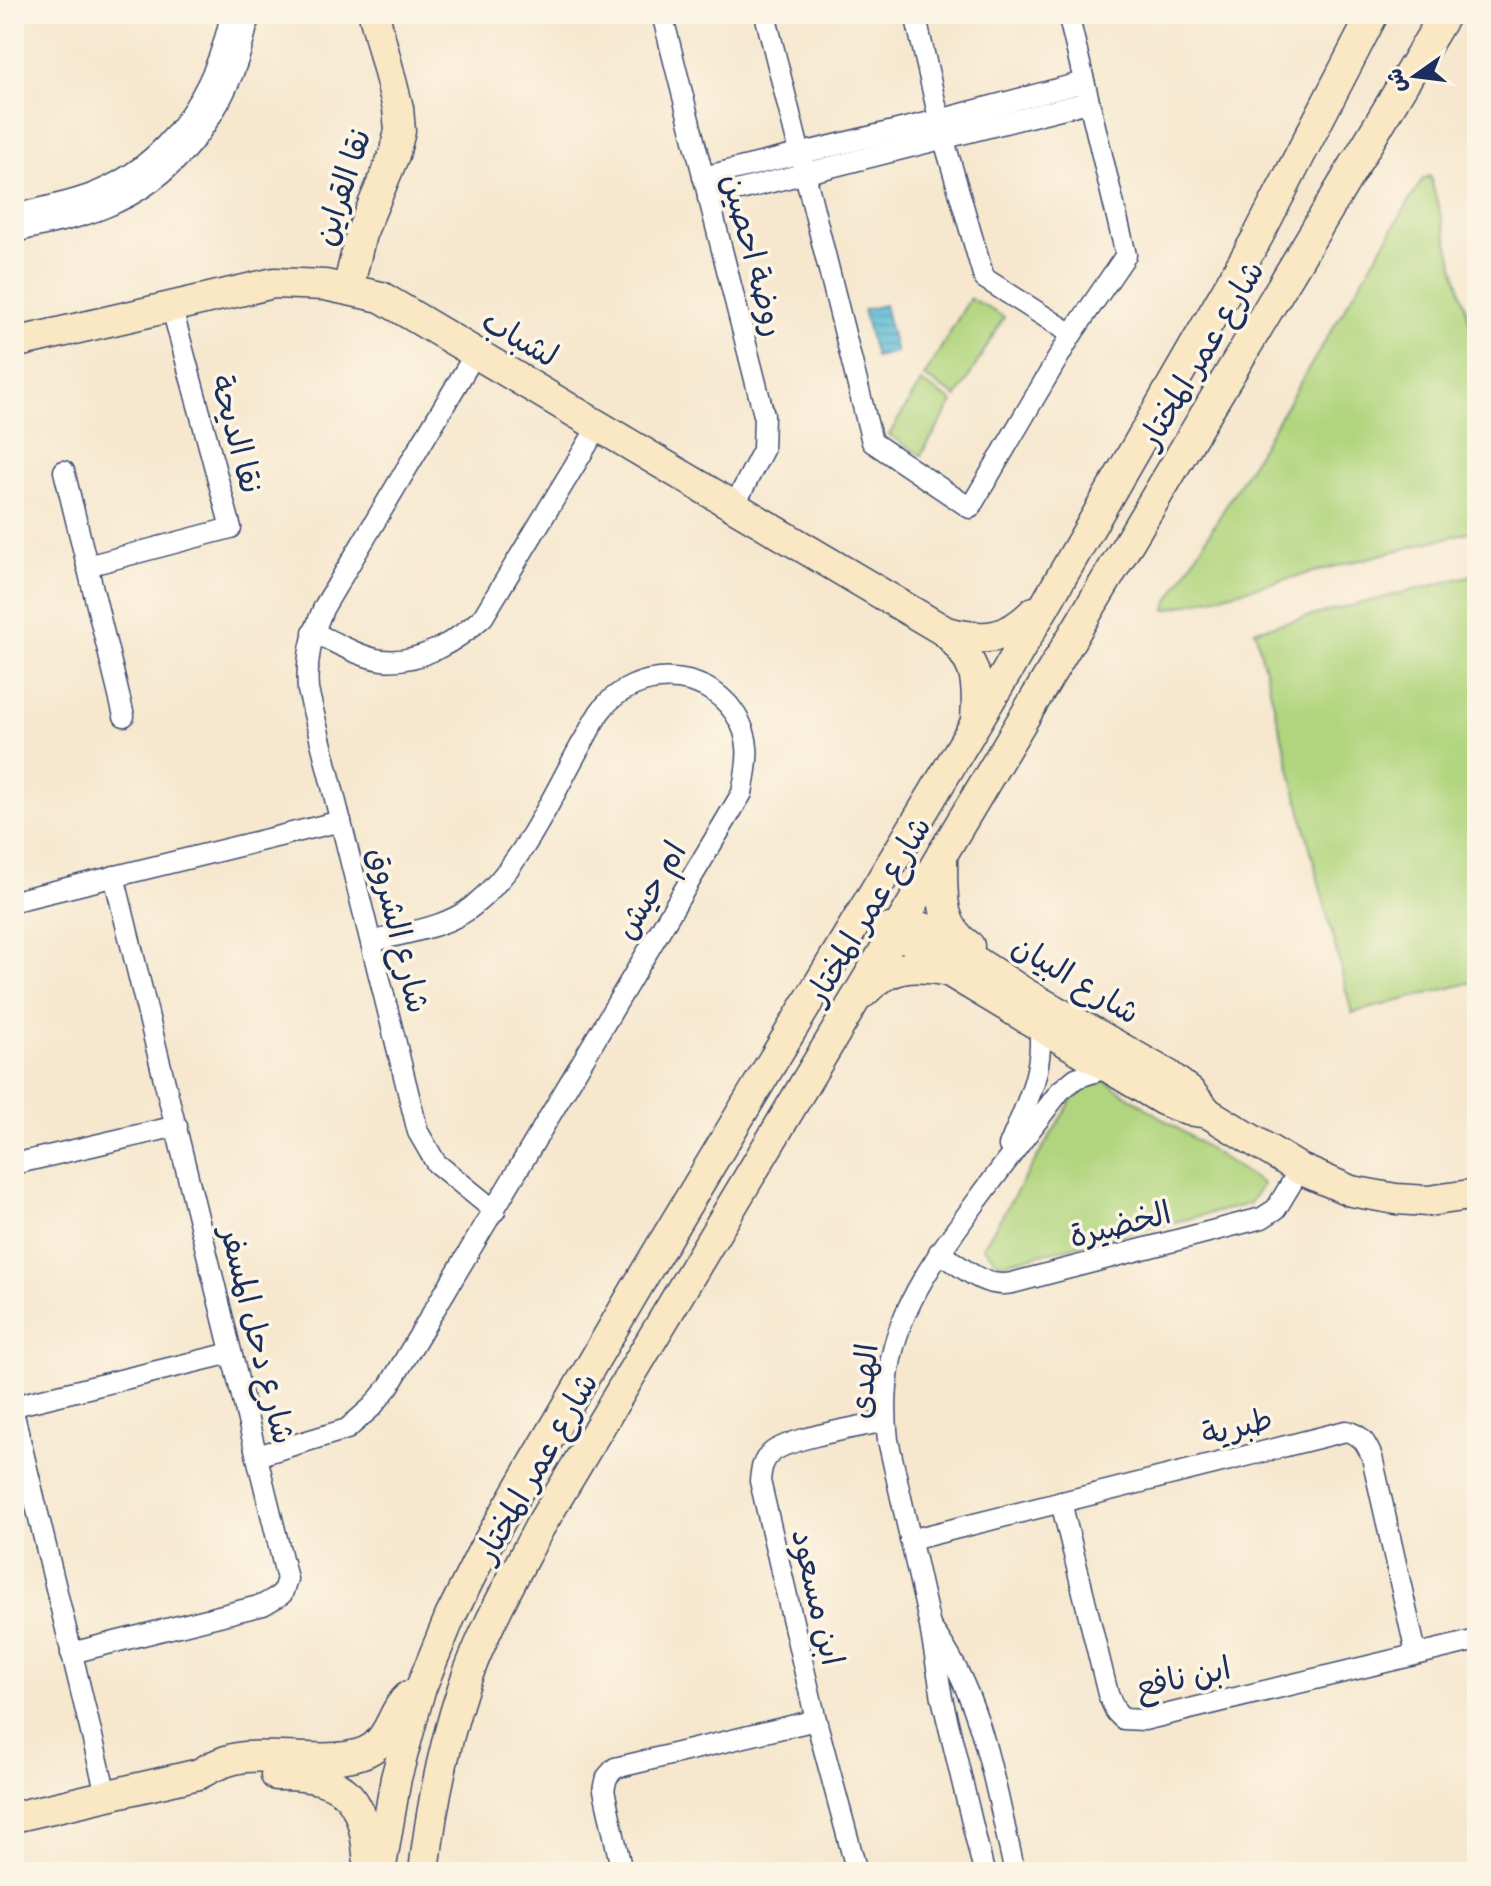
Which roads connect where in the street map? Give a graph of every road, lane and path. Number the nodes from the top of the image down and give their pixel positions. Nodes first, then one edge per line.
1 (231, 14) edge
2 (249, 14) edge
3 (359, 14) edge
4 (374, 14) edge
5 (662, 14) edge
6 (765, 14) edge
7 (915, 14) edge
8 (1068, 14) edge
9 (1373, 14) edge
10 (1445, 14) edge
11 (1086, 92) junction
12 (942, 130) junction
13 (802, 164) junction
14 (706, 188) junction
15 (14, 215) edge
16 (14, 232) edge
17 (337, 287) junction
18 (171, 305) junction
19 (1072, 334) junction
20 (14, 343) edge
21 (475, 354) junction
22 (599, 425) junction
23 (64, 471) dead end
24 (734, 506) junction
25 (87, 566) junction
26 (1044, 602) junction
27 (313, 632) junction
28 (946, 632) junction
29 (124, 716) dead end
30 (976, 723) junction
31 (341, 821) junction
32 (942, 854) junction
33 (885, 875) junction
34 (114, 876) junction
35 (14, 901) edge
36 (898, 929) junction
37 (845, 941) junction
38 (371, 942) junction
39 (950, 972) junction
40 (1026, 994) junction
41 (854, 1002) junction
42 (1039, 1026) junction
43 (1109, 1067) junction
44 (1208, 1113) junction
45 (177, 1126) junction
46 (14, 1164) edge
47 (1000, 1169) junction
48 (1300, 1169) junction
49 (1477, 1194) edge
50 (495, 1211) junction
51 (939, 1252) junction
52 (231, 1353) junction
53 (14, 1406) edge
54 (14, 1415) edge
55 (886, 1421) junction
56 (257, 1456) junction
57 (1061, 1502) junction
58 (910, 1540) junction
59 (930, 1626) junction
60 (1477, 1640) edge
61 (71, 1653) junction
62 (1416, 1653) junction
63 (420, 1690) junction
64 (816, 1720) junction
65 (990, 1769) junction
66 (199, 1774) junction
67 (961, 1776) junction
68 (106, 1794) junction
69 (14, 1817) edge
70 (1477, 1870) edge
71 (369, 1872) edge
72 (380, 1872) edge
73 (424, 1872) edge
74 (622, 1872) edge
75 (857, 1872) edge
76 (984, 1872) edge
77 (1015, 1872) edge
78 (1470, 1872) edge

1 - 15 street
2 - 16 street
3 - 17 main road, نقا القراين
4 - 17 main road, نقا القراين
5 - 14 street, روضة احصين
6 - 13 street
7 - 12 street
8 - 11 street
9 - 26 main road, شارع عمر المختار
10 - 32 main road, شارع عمر المختار
11 - 12 street
11 - 19 street
12 - 13 street
12 - 19 street
13 - 14 street
13 - 19 street
14 - 24 street, روضة احصين
17 - 18 main road, لشباب
17 - 21 main road, لشباب
18 - 20 main road, لشباب
18 - 25 street, نقا الديحة
21 - 22 main road, لشباب
21 - 27 street, شارع الشروق
22 - 24 main road, لشباب
22 - 27 street
23 - 25 street
24 - 28 main road, لشباب
25 - 29 street
26 - 28 main road, لشباب
26 - 30 main road, شارع عمر المختار
27 - 31 street, شارع الشروق
28 - 30 main road, لشباب
30 - 33 main road, شارع عمر المختار
31 - 34 street
31 - 38 street, شارع الشروق
32 - 36 main road, شارع عمر المختار
32 - 40 main road
33 - 36 main road
33 - 37 main road, شارع عمر المختار
34 - 35 street
34 - 45 street, شارع دحل المسفر
36 - 37 main road, شارع البيان
36 - 39 main road, شارع البيان
36 - 40 main road, شارع البيان
36 - 41 main road, شارع عمر المختار
37 - 63 main road, شارع عمر المختار
38 - 50 street, شارع الشروق
38 - 50 street, ام حيش
39 - 41 main road
39 - 42 main road, شارع البيان
40 - 44 main road, شارع البيان
41 - 73 main road, شارع عمر المختار
42 - 43 main road, شارع البيان
42 - 47 street, الهدى
43 - 44 main road, شارع البيان
43 - 47 street, الهدى
44 - 48 main road, شارع البيان
45 - 46 street
45 - 52 street, شارع دحل المسفر
47 - 51 street, الهدى
48 - 49 main road, شارع البيان
48 - 51 street, الخضيرة
50 - 56 street, ام حيش
51 - 55 street, الهدى
52 - 53 street
52 - 56 street, شارع دحل المسفر
54 - 61 street
55 - 58 street, الهدى
55 - 64 street, ابن مسعود
56 - 61 street, شارع دحل المسفر
57 - 58 street, طبرية
57 - 62 street, ابن نافع
57 - 62 street, طبرية
58 - 59 street, الهدى
59 - 65 street, الهدى
59 - 67 street, الهدى
60 - 62 street, ابن نافع
61 - 68 street
63 - 66 main road
63 - 72 main road, شارع عمر المختار
64 - 74 street
64 - 75 street, ابن مسعود
65 - 67 street
65 - 77 street, الهدى
66 - 68 main road
66 - 71 main road
67 - 76 street, الهدى
68 - 69 main road
70 - 78 street

